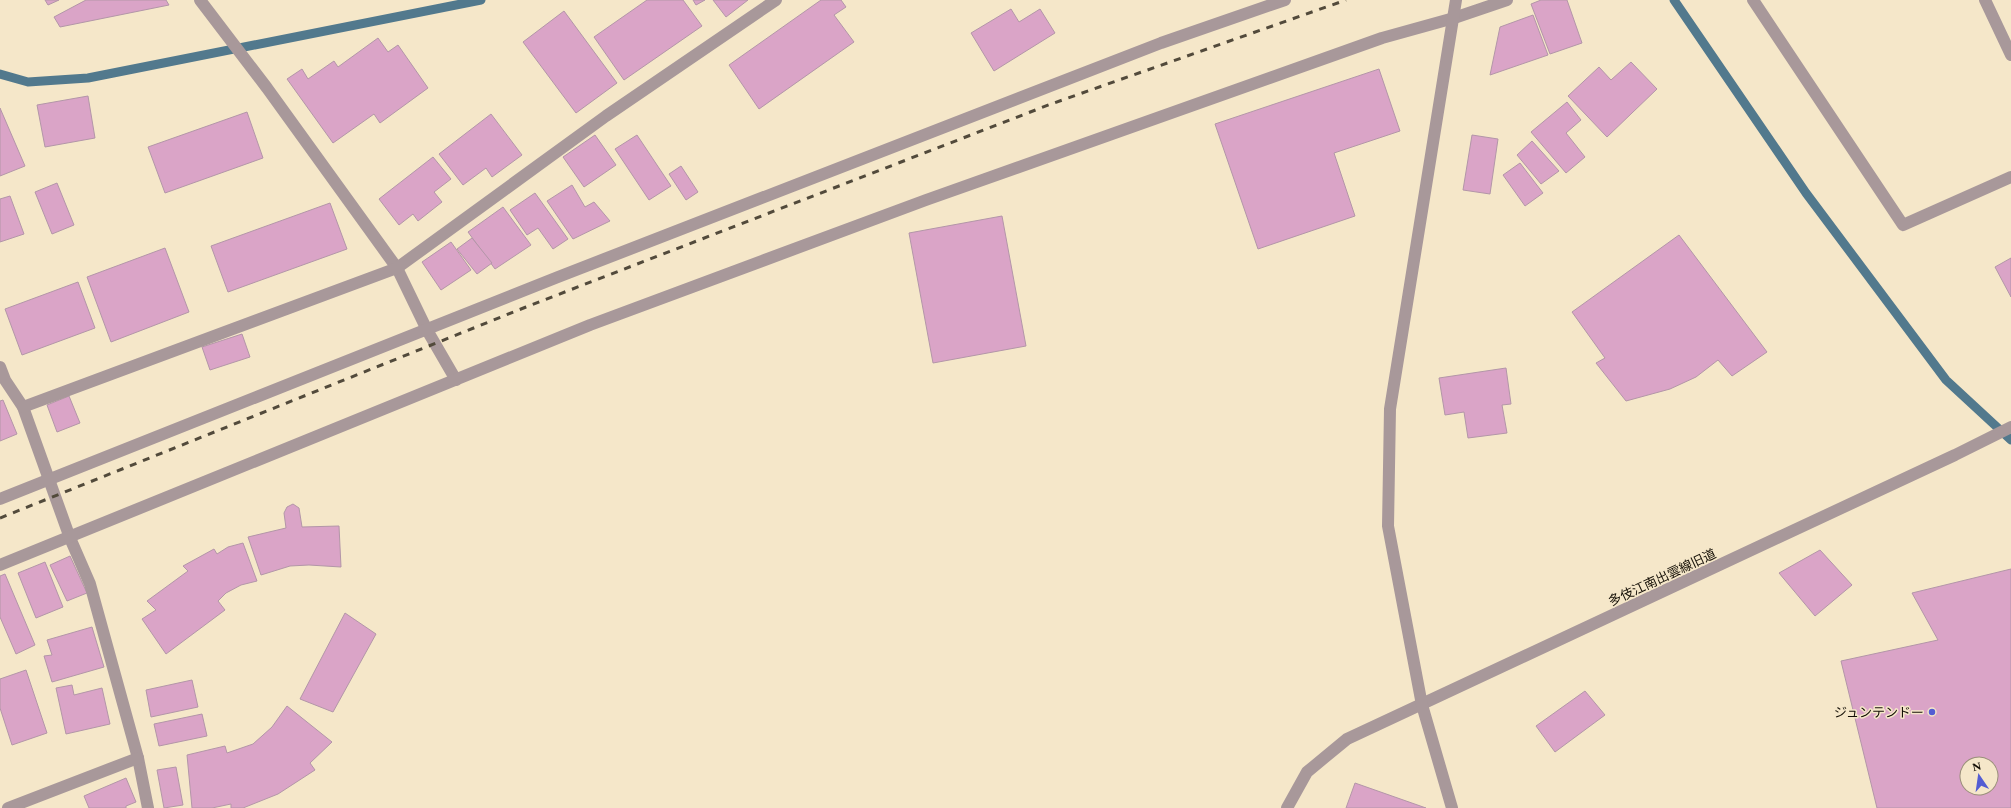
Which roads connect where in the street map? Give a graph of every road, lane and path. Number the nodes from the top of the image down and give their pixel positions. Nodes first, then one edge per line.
1 (200, 0) edge
2 (776, 0) edge
3 (1285, 0) edge
4 (1456, 0) edge
5 (1507, 0) edge
6 (1753, 0) edge
7 (1985, 0) edge
8 (1454, 18) junction
9 (2011, 55) edge
10 (2011, 177) edge
11 (397, 268) junction
12 (427, 330) junction
13 (0, 368) edge
14 (456, 380) junction
15 (2, 381) edge
16 (23, 407) junction
17 (2011, 427) edge
18 (49, 480) junction
19 (0, 499) edge
20 (70, 538) junction
21 (0, 565) edge
22 (1422, 705) junction
23 (138, 758) junction
24 (8, 808) edge
25 (148, 808) edge
26 (1287, 808) edge
27 (1452, 808) edge

1 - 11 street
2 - 11 street
3 - 12 street
4 - 8 street
5 - 8 street
6 - 10 street
7 - 9 street
8 - 14 street
8 - 22 street
11 - 12 street
11 - 16 street
12 - 14 street
12 - 18 street
13 - 15 street
14 - 20 street
15 - 16 street
16 - 18 street
17 - 22 street, 多伎江南出雲線旧道
18 - 19 street
18 - 20 street
20 - 21 street
20 - 23 street
22 - 26 street, 多伎江南出雲線旧道
22 - 27 street
23 - 24 street
23 - 25 street

